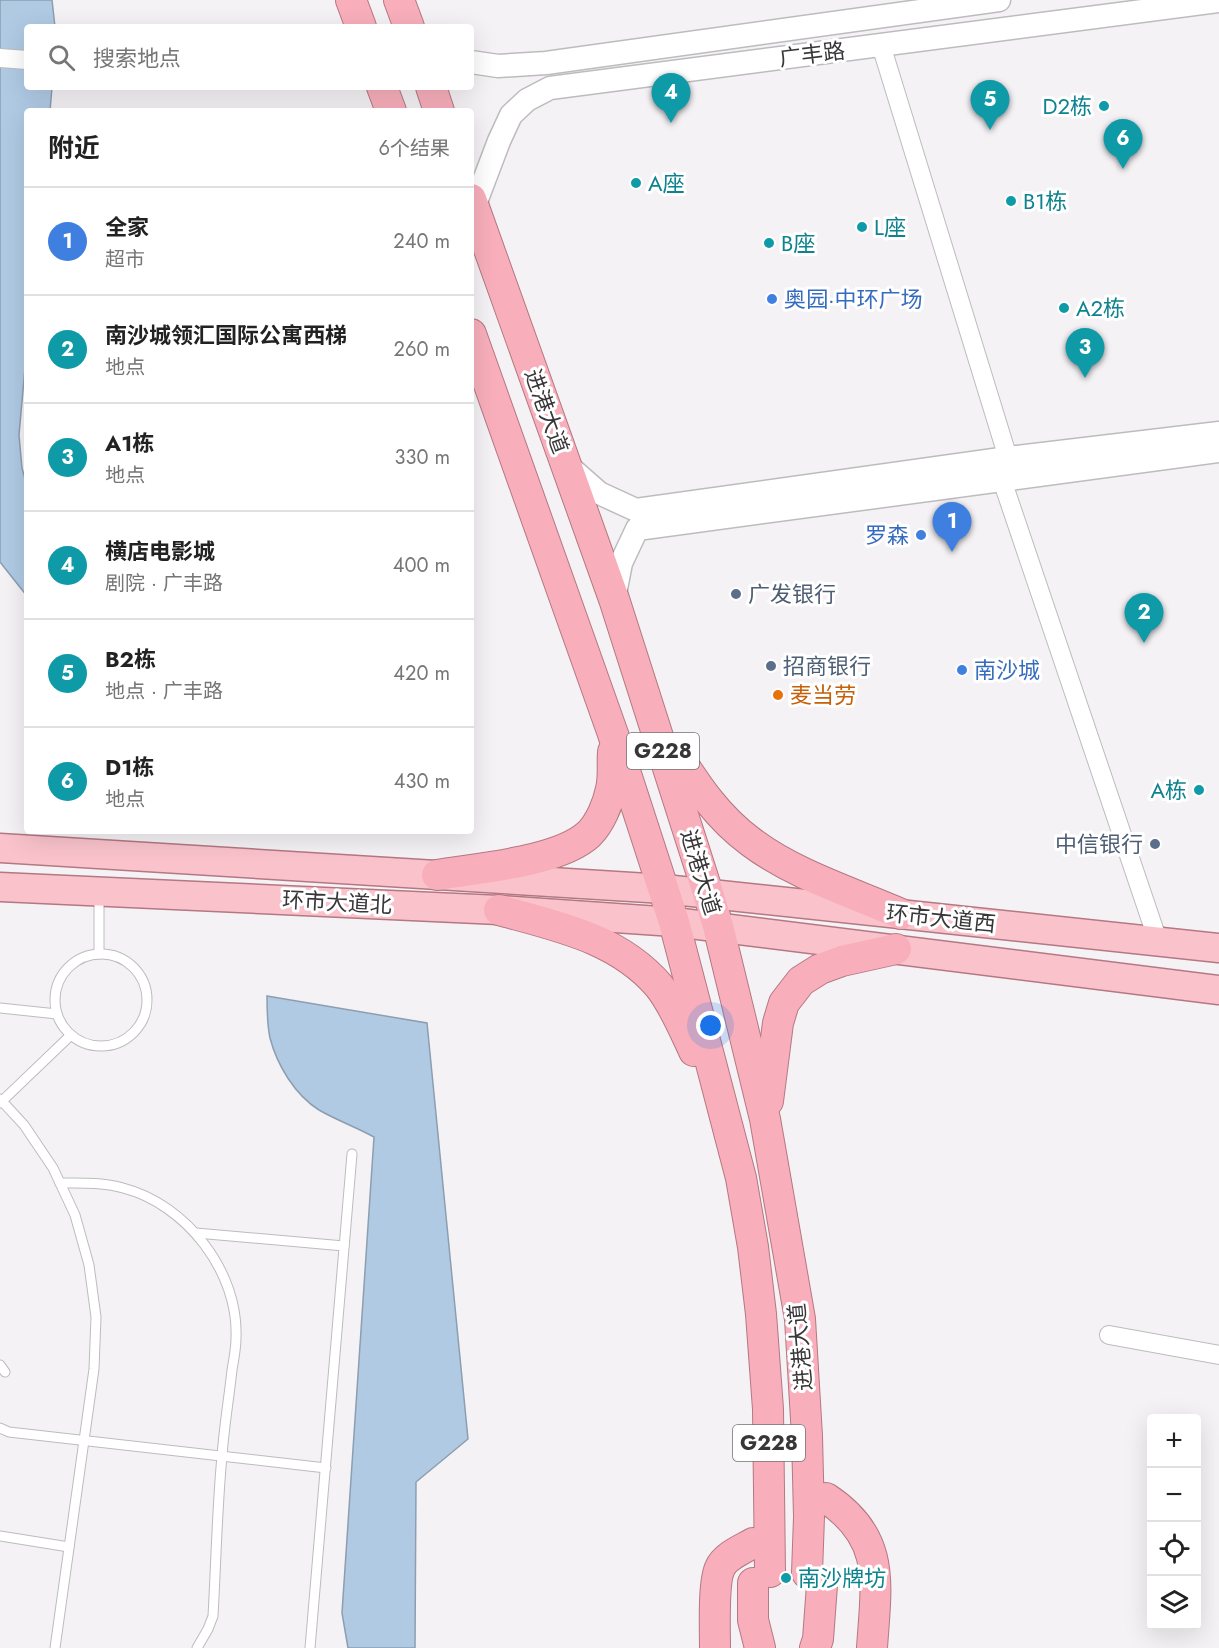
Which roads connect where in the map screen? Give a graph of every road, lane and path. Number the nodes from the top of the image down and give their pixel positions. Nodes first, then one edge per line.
1 (351, 0) edge
2 (999, 0) edge
3 (1219, 1) edge
4 (360, 24) edge
5 (881, 45) junction
6 (0, 58) edge
7 (24, 60) edge
8 (474, 62) edge
9 (383, 90) edge
10 (432, 90) edge
11 (390, 108) edge
12 (439, 108) edge
13 (474, 198) edge
14 (474, 209) edge
15 (474, 342) edge
16 (1219, 433) edge
17 (1219, 451) edge
18 (566, 464) junction
19 (1005, 469) junction
20 (614, 599) junction
21 (651, 715) junction
22 (613, 734) junction
23 (0, 848) edge
24 (437, 875) junction
25 (0, 887) edge
26 (664, 889) junction
27 (99, 891) junction
28 (708, 893) junction
29 (499, 910) junction
30 (910, 915) junction
31 (674, 922) junction
32 (718, 926) junction
33 (1158, 941) junction
34 (1219, 948) edge
35 (906, 950) junction
36 (99, 954) junction
37 (1219, 990) edge
38 (0, 1008) edge
39 (57, 1014) junction
40 (70, 1035) junction
41 (1, 1101) edge
42 (765, 1119) junction
43 (727, 1125) junction
44 (352, 1154) dead end
45 (60, 1183) junction
46 (742, 1187) junction
47 (780, 1201) junction
48 (196, 1233) junction
49 (344, 1246) junction
50 (800, 1319) junction
51 (1108, 1335) dead end
52 (1219, 1355) edge
53 (0, 1428) edge
54 (84, 1440) junction
55 (222, 1456) junction
56 (326, 1468) junction
57 (826, 1498) junction
58 (0, 1536) edge
59 (69, 1547) junction
60 (760, 1570) junction
61 (814, 1579) junction
62 (55, 1648) edge
63 (197, 1648) edge
64 (310, 1648) edge
65 (715, 1648) edge
66 (760, 1648) edge
67 (770, 1648) edge
68 (803, 1648) edge
69 (815, 1648) edge
70 (872, 1648) edge

1 - 4 highway
2 - 8 street, 广丰路
3 - 5 street, 广丰路
5 - 13 street, 广丰路
5 - 19 street
6 - 7 street
9 - 11 highway
10 - 12 highway
14 - 18 highway, 进港大道 / G228
15 - 22 highway, 进港大道 / G228
16 - 19 street
17 - 19 street
18 - 19 street
18 - 20 highway, 进港大道 / G228
19 - 20 street
19 - 33 street
20 - 21 highway, 进港大道 / G228
21 - 28 highway, 进港大道 / G228
21 - 30 highway
22 - 24 highway
22 - 26 highway, 进港大道 / G228
23 - 24 main road, 环市大道北
24 - 26 main road, 环市大道北
25 - 27 main road, 环市大道北
26 - 28 main road, 环市大道西
26 - 31 highway, 进港大道 / G228
27 - 29 main road, 环市大道北
27 - 36 lane
28 - 30 main road, 环市大道西
28 - 32 highway, 进港大道 / G228
29 - 31 main road, 环市大道北
29 - 43 highway
30 - 33 main road, 环市大道西
30 - 35 main road
31 - 32 main road, 环市大道西
31 - 43 highway, 进港大道 / G228
32 - 35 main road, 环市大道西
32 - 42 highway, 进港大道 / G228
33 - 34 main road, 环市大道西
35 - 37 main road, 环市大道西
35 - 42 highway
36 - 39 lane
36 - 40 lane
38 - 39 lane
39 - 40 lane
40 - 41 lane
41 - 45 lane
42 - 47 highway, 进港大道 / G228
43 - 46 highway, 进港大道 / G228
44 - 49 lane
45 - 48 lane
45 - 54 lane
46 - 47 highway
46 - 60 highway, 进港大道 / G228
47 - 50 highway, 进港大道 / G228
48 - 49 lane
48 - 55 lane
49 - 56 lane
50 - 57 highway
50 - 61 highway, 进港大道 / G228
51 - 52 street
53 - 54 lane
54 - 55 lane
54 - 59 lane
55 - 56 lane
55 - 63 lane
56 - 64 lane
57 - 61 highway
57 - 70 highway
58 - 59 lane
59 - 62 lane
60 - 65 highway
60 - 66 highway
60 - 67 highway
61 - 68 highway, 进港大道 / G228
61 - 69 highway

